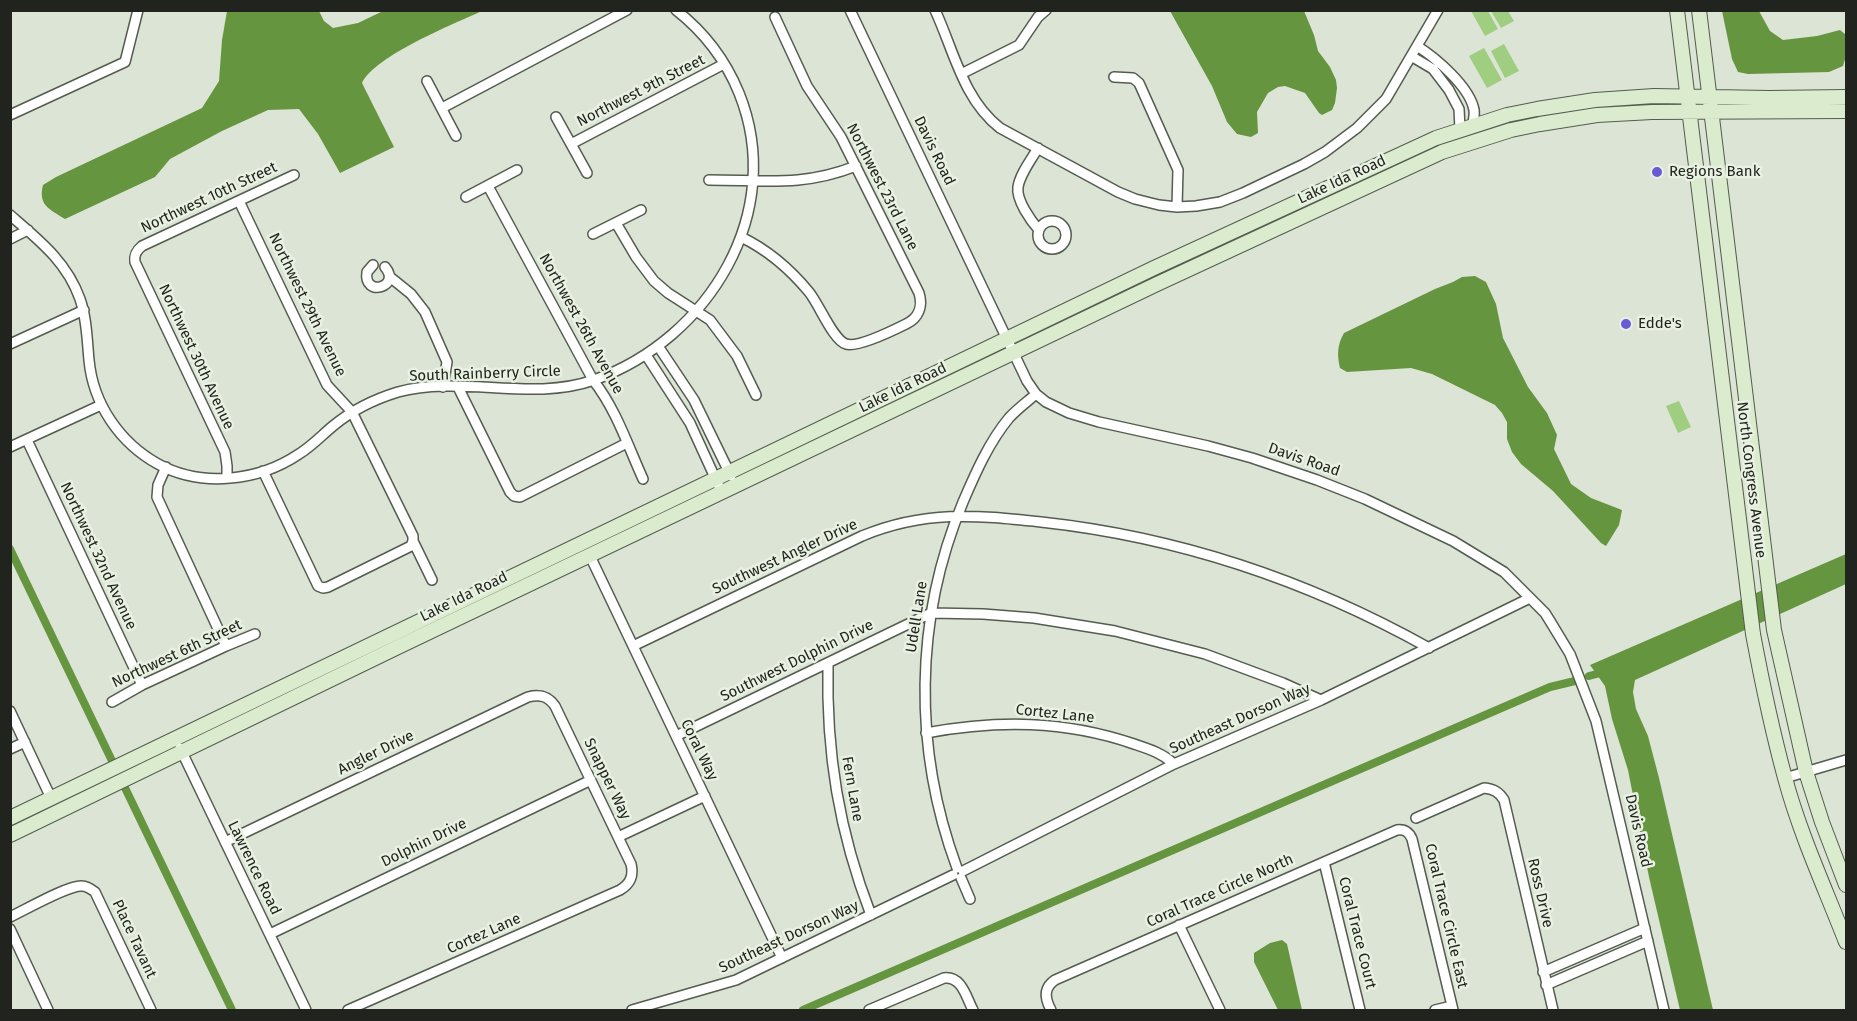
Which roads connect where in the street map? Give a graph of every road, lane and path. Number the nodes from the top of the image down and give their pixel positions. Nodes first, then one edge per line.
1 (138, 10) edge
2 (627, 10) edge
3 (676, 10) edge
4 (850, 10) edge
5 (935, 10) edge
6 (1046, 10) edge
7 (1438, 10) edge
8 (1677, 10) edge
9 (1698, 10) edge
10 (775, 17) dead end
11 (1417, 46) junction
12 (1411, 56) junction
13 (724, 64) junction
14 (962, 74) junction
15 (1114, 77) dead end
16 (427, 81) dead end
17 (1846, 97) edge
18 (1687, 104) junction
19 (1710, 104) junction
20 (442, 108) junction
21 (1846, 111) edge
22 (10, 115) edge
23 (556, 117) dead end
24 (1467, 127) junction
25 (456, 136) dead end
26 (571, 144) junction
27 (1038, 148) junction
28 (1442, 152) junction
29 (855, 166) junction
30 (517, 170) dead end
31 (587, 173) dead end
32 (294, 175) dead end
33 (710, 180) dead end
34 (753, 180) junction
35 (488, 186) junction
36 (466, 197) dead end
37 (239, 201) junction
38 (1177, 207) junction
39 (641, 210) dead end
40 (10, 215) edge
41 (616, 223) junction
42 (1240, 228) junction
43 (28, 230) junction
44 (1039, 230) dead end
45 (594, 234) dead end
46 (741, 237) junction
47 (10, 239) edge
48 (137, 250) joint
49 (1225, 252) junction
50 (374, 265) dead end
51 (385, 267) dead end
52 (390, 277) junction
53 (84, 310) junction
54 (697, 310) junction
55 (1007, 339) junction
56 (10, 344) edge
57 (658, 346) junction
58 (1014, 353) junction
59 (646, 355) junction
60 (593, 380) junction
61 (443, 387) junction
62 (458, 387) junction
63 (1036, 394) junction
64 (756, 395) dead end
65 (101, 405) junction
66 (352, 412) junction
67 (27, 440) junction
68 (627, 443) junction
69 (10, 447) edge
70 (1731, 457) junction
71 (166, 467) junction
72 (263, 471) junction
73 (729, 472) junction
74 (227, 478) junction
75 (643, 479) dead end
76 (716, 479) junction
77 (1757, 483) junction
78 (736, 486) junction
79 (722, 493) junction
80 (957, 516) junction
81 (413, 541) junction
82 (590, 556) junction
83 (432, 580) dead end
84 (1530, 598) junction
85 (931, 613) junction
86 (255, 634) dead end
87 (226, 646) junction
88 (633, 646) junction
89 (1429, 648) junction
90 (828, 664) junction
91 (142, 685) junction
92 (540, 695) joint
93 (1321, 700) junction
94 (112, 702) dead end
95 (10, 711) edge
96 (926, 733) junction
97 (676, 736) junction
98 (175, 738) junction
99 (25, 742) junction
100 (10, 749) edge
101 (182, 752) junction
102 (1846, 760) edge
103 (1174, 764) junction
104 (1806, 772) junction
105 (1785, 778) junction
106 (591, 780) junction
107 (705, 796) junction
108 (51, 798) junction
109 (10, 818) edge
110 (1416, 818) dead end
111 (1407, 831) joint
112 (10, 835) edge
113 (618, 837) junction
114 (225, 842) junction
115 (1324, 862) junction
116 (959, 873) junction
117 (629, 882) joint
118 (1846, 885) edge
119 (970, 899) dead end
120 (871, 915) junction
121 (10, 917) edge
122 (1179, 925) junction
123 (1645, 928) junction
124 (10, 929) edge
125 (270, 934) junction
126 (1648, 941) junction
127 (1846, 942) edge
128 (782, 958) junction
129 (1543, 972) junction
130 (1546, 985) junction
131 (1453, 1008) edge
132 (48, 1011) edge
133 (151, 1011) edge
134 (306, 1011) edge
135 (348, 1011) edge
136 (632, 1011) edge
137 (869, 1011) edge
138 (973, 1011) edge
139 (1051, 1011) edge
140 (1220, 1011) edge
141 (1360, 1011) edge
142 (1435, 1011) edge
143 (1553, 1011) edge
144 (1664, 1011) edge

1 - 22 street
2 - 20 street
3 - 13 street, South Rainberry Circle
4 - 55 street, Davis Road
5 - 14 street
6 - 14 street
7 - 11 street
8 - 18 street, North Congress Avenue
9 - 19 street, North Congress Avenue
10 - 29 street, Northwest 23rd Lane
11 - 12 street
11 - 24 street
12 - 24 street
12 - 38 street
13 - 26 street, Northwest 9th Street
13 - 34 street, South Rainberry Circle
14 - 27 street
15 - 38 street
16 - 20 street
17 - 19 street, Lake Ida Road
18 - 19 street, Lake Ida Road
18 - 24 street, Lake Ida Road
18 - 28 street, Lake Ida Road
18 - 70 street, North Congress Avenue
19 - 21 street, Lake Ida Road
19 - 77 street, North Congress Avenue
20 - 25 street
23 - 26 street, Northwest 9th Street
24 - 28 street
24 - 42 street, Lake Ida Road
26 - 31 street, Northwest 9th Street
27 - 38 street
27 - 44 street
28 - 49 street, Lake Ida Road
29 - 34 street
29 - 46 street, Northwest 23rd Lane
30 - 35 street
32 - 37 street, Northwest 10th Street
33 - 34 street
34 - 46 street, South Rainberry Circle
35 - 36 street
35 - 60 street, Northwest 26th Avenue
37 - 48 street, Northwest 10th Street
37 - 66 street, Northwest 29th Avenue
39 - 41 street
40 - 43 street, South Rainberry Circle
41 - 45 street
41 - 54 street
42 - 49 street
42 - 55 street, Lake Ida Road
43 - 47 street
43 - 53 street, South Rainberry Circle
46 - 54 street, South Rainberry Circle
48 - 74 street, Northwest 30th Avenue
49 - 58 street, Lake Ida Road
50 - 52 street
51 - 52 street
52 - 61 street
53 - 56 street
53 - 65 street, South Rainberry Circle
54 - 57 street, South Rainberry Circle
54 - 64 street
55 - 58 street, Davis Road
55 - 73 street, Lake Ida Road
57 - 59 street, South Rainberry Circle
57 - 73 street
58 - 63 street, Davis Road
58 - 78 street, Lake Ida Road
59 - 60 street, South Rainberry Circle
59 - 76 street
60 - 62 street, South Rainberry Circle
60 - 68 street, Northwest 26th Avenue
61 - 62 street, South Rainberry Circle
61 - 66 street, South Rainberry Circle
62 - 68 street
63 - 80 street, Udell Lane
63 - 84 street, Davis Road
65 - 67 street
65 - 71 street, South Rainberry Circle
66 - 72 street, South Rainberry Circle
66 - 81 street, Northwest 29th Avenue
67 - 69 street
67 - 91 street, Northwest 32nd Avenue
68 - 75 street, Northwest 26th Avenue
70 - 77 street
70 - 105 street, North Congress Avenue
71 - 74 street, South Rainberry Circle
71 - 87 street
72 - 74 street, South Rainberry Circle
72 - 81 street
73 - 76 street, Lake Ida Road
73 - 78 street
76 - 79 street
76 - 98 street, Lake Ida Road
77 - 104 street, North Congress Avenue
78 - 79 street, Lake Ida Road
79 - 82 street, Lake Ida Road
80 - 85 street, Udell Lane
80 - 88 street, Southwest Angler Drive
80 - 89 street, Southwest Angler Drive
81 - 83 street, Northwest 29th Avenue
82 - 88 street, Coral Way
82 - 101 street, Lake Ida Road
84 - 89 street, Southeast Dorson Way
84 - 123 street, Davis Road
85 - 90 street, Southwest Dolphin Drive
85 - 93 street
85 - 96 street, Udell Lane
86 - 87 street, Northwest 6th Street
87 - 91 street, Northwest 6th Street
88 - 97 street, Coral Way
89 - 93 street, Southeast Dorson Way
90 - 97 street, Southwest Dolphin Drive
90 - 120 street, Fern Lane
91 - 94 street, Northwest 6th Street
92 - 106 street, Snapper Way
92 - 114 street, Angler Drive
93 - 103 street, Southeast Dorson Way
95 - 99 street
96 - 103 street, Cortez Lane
96 - 116 street, Udell Lane
97 - 107 street, Coral Way
98 - 101 street, Lawrence Road
98 - 108 street, Lake Ida Road
99 - 100 street
99 - 108 street
101 - 112 street, Lake Ida Road
101 - 114 street, Lawrence Road
102 - 104 street
103 - 116 street, Southeast Dorson Way
104 - 105 street
104 - 118 street, North Congress Avenue
105 - 127 street, North Congress Avenue
106 - 113 street, Snapper Way
106 - 125 street, Dolphin Drive
107 - 113 street
107 - 128 street, Coral Way
108 - 109 street, Lake Ida Road
110 - 129 street, Ross Drive
111 - 115 street, Coral Trace Circle North
111 - 131 street, Coral Trace Circle East
113 - 117 street, Snapper Way
114 - 125 street, Lawrence Road
115 - 122 street, Coral Trace Circle North
115 - 141 street, Coral Trace Court
116 - 119 street, Udell Lane
116 - 120 street, Southeast Dorson Way
117 - 135 street, Cortez Lane
120 - 128 street, Southeast Dorson Way
121 - 133 street, Place Tavant
122 - 139 street, Coral Trace Circle North
122 - 140 street
123 - 126 street, Davis Road
123 - 129 street
124 - 132 street
125 - 134 street, Lawrence Road
126 - 130 street
126 - 144 street, Davis Road
128 - 136 street, Southeast Dorson Way
129 - 130 street, Ross Drive
130 - 143 street, Ross Drive
131 - 142 street
137 - 138 street

